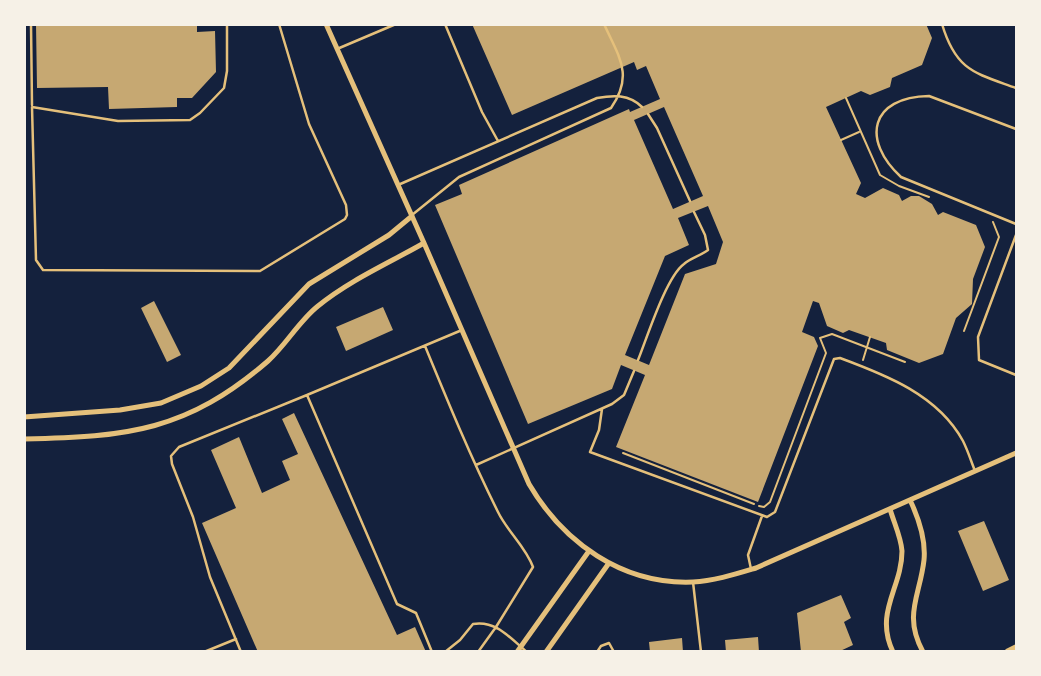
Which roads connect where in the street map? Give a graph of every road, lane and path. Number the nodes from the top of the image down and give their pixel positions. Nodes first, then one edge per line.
1 (31, 24) edge
2 (227, 24) edge
3 (279, 24) edge
4 (326, 24) edge
5 (396, 24) edge
6 (445, 24) edge
7 (604, 24) edge
8 (942, 24) edge
9 (337, 49) junction
10 (1017, 88) edge
11 (846, 97) dead end
12 (33, 107) junction
13 (642, 107) dead end
14 (648, 114) dead end
15 (1017, 129) edge
16 (861, 132) junction
17 (841, 140) dead end
18 (498, 141) junction
19 (397, 185) junction
20 (936, 200) dead end
21 (690, 201) dead end
22 (694, 212) dead end
23 (412, 216) junction
24 (987, 219) dead end
25 (1017, 224) edge
26 (1017, 235) edge
27 (424, 243) junction
28 (973, 304) junction
29 (989, 309) junction
30 (462, 330) junction
31 (964, 331) dead end
32 (870, 337) dead end
33 (425, 346) junction
34 (866, 349) junction
35 (638, 360) dead end
36 (905, 362) dead end
37 (861, 365) junction
38 (634, 370) dead end
39 (1017, 375) edge
40 (307, 395) junction
41 (602, 409) junction
42 (24, 417) edge
43 (24, 439) edge
44 (514, 449) junction
45 (622, 453) dead end
46 (1017, 453) edge
47 (476, 465) junction
48 (975, 471) junction
49 (910, 500) junction
50 (890, 509) junction
51 (762, 516) junction
52 (589, 551) junction
53 (609, 564) junction
54 (751, 569) junction
55 (693, 582) junction
56 (496, 627) junction
57 (236, 639) junction
58 (1017, 648) edge
59 (519, 649) edge
60 (204, 652) edge
61 (241, 652) edge
62 (432, 652) edge
63 (445, 652) edge
64 (478, 652) edge
65 (527, 652) edge
66 (546, 652) edge
67 (597, 652) edge
68 (614, 652) edge
69 (701, 652) edge
70 (894, 652) edge
71 (923, 652) edge
72 (1007, 652) edge

1 - 12 lane
2 - 12 lane
3 - 12 lane
4 - 9 street
5 - 9 lane
6 - 18 lane
7 - 23 lane
8 - 10 lane
9 - 19 street
11 - 16 path
13 - 18 lane
14 - 21 lane
15 - 25 lane
16 - 17 path
16 - 20 path
18 - 19 lane
19 - 23 street
22 - 35 lane
23 - 27 street
23 - 42 street
24 - 28 path
26 - 29 lane
27 - 30 street
27 - 43 street
28 - 29 path
28 - 31 path
29 - 39 lane
30 - 33 lane
30 - 44 street
32 - 34 path
33 - 40 lane
33 - 47 lane
34 - 36 path
34 - 37 path
34 - 45 path
37 - 48 lane
37 - 51 lane
38 - 41 lane
40 - 57 lane
40 - 62 lane
41 - 44 lane
41 - 51 lane
44 - 47 lane
44 - 52 street
46 - 48 street
47 - 56 lane
48 - 49 street
49 - 50 street
49 - 71 street
50 - 54 street
50 - 70 street
51 - 54 lane
52 - 53 street
52 - 59 street
53 - 55 street
53 - 66 street
54 - 55 street
55 - 69 lane
56 - 59 lane
56 - 63 lane
56 - 64 lane
57 - 60 lane
57 - 61 lane
58 - 72 main road
59 - 65 lane
67 - 68 lane

